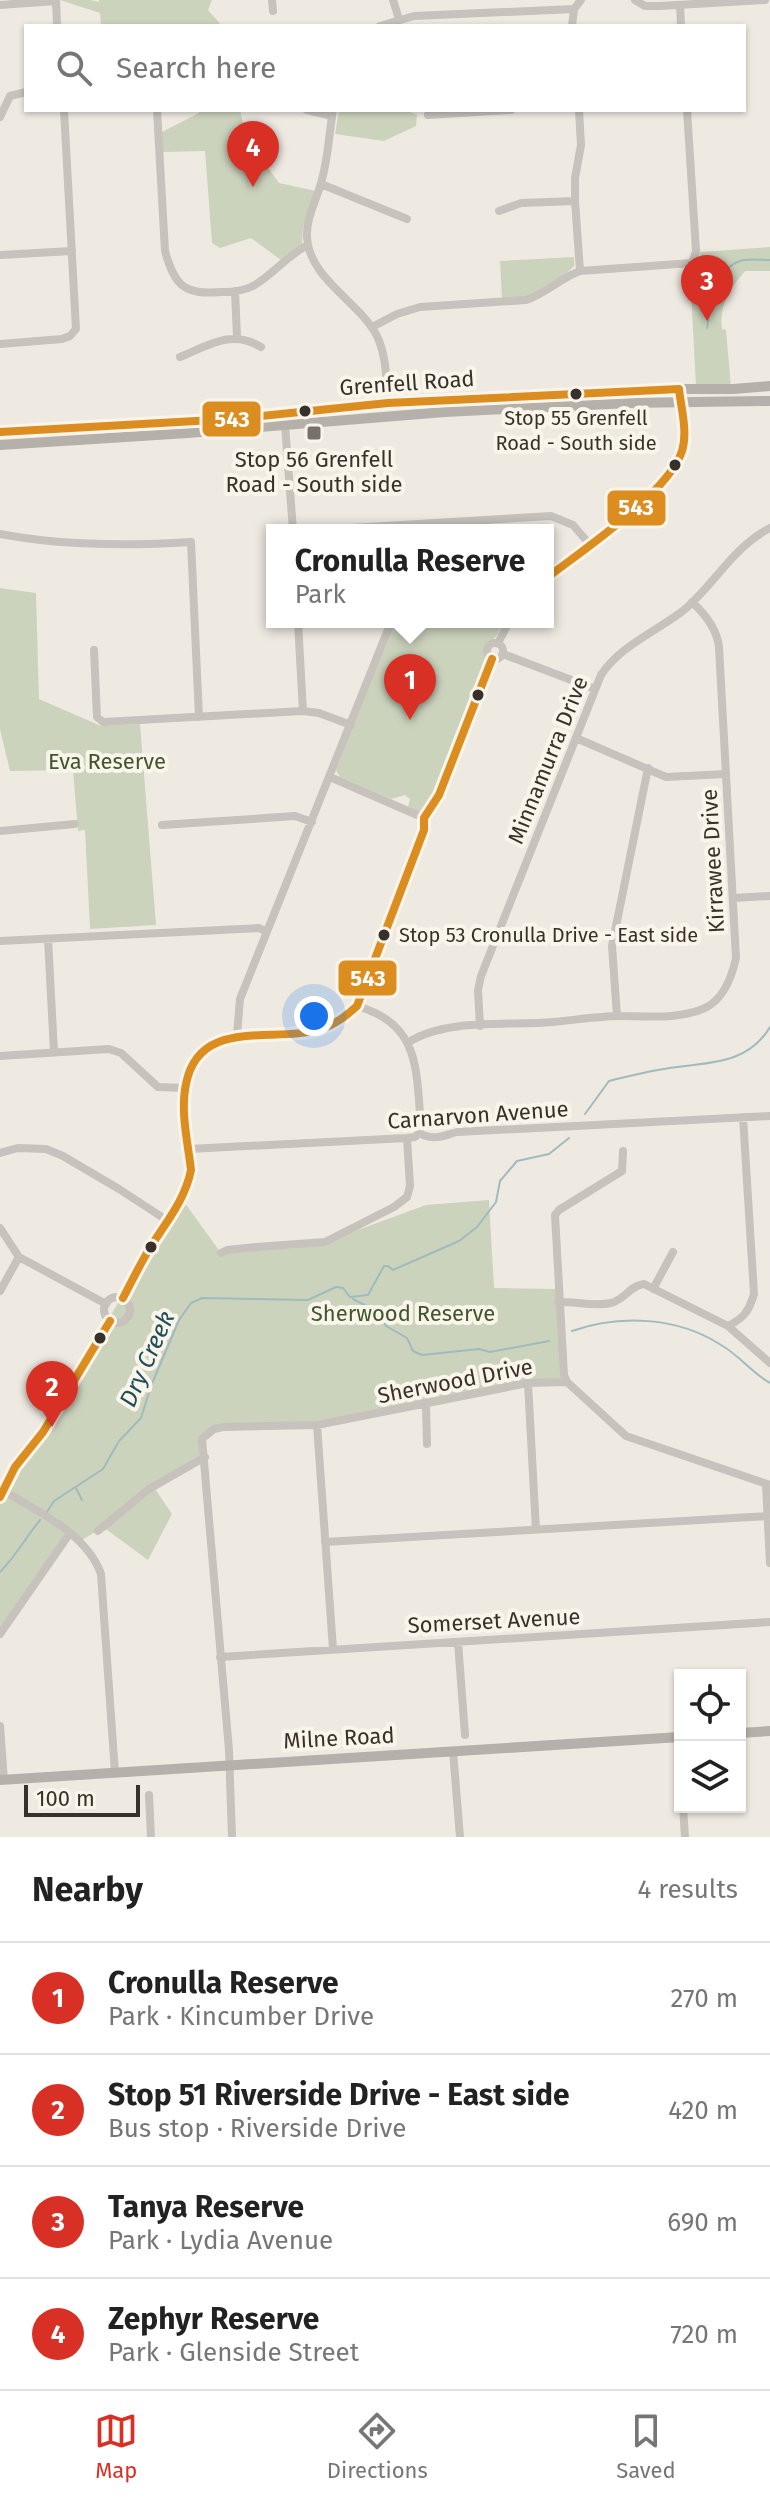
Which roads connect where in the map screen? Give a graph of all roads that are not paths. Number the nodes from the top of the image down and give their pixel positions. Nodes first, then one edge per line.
1 (56, 0) edge
2 (272, 0) edge
3 (393, 0) edge
4 (581, 0) edge
5 (635, 0) edge
6 (765, 0) edge
7 (0, 5) edge
8 (680, 5) junction
9 (574, 9) junction
10 (273, 11) dead end
11 (399, 19) junction
12 (57, 24) edge
13 (385, 24) edge
14 (572, 24) edge
15 (681, 24) edge
16 (24, 92) edge
17 (64, 112) edge
18 (157, 112) edge
19 (478, 112) edge
20 (579, 112) edge
21 (687, 112) edge
22 (332, 113) edge
23 (428, 115) dead end
24 (0, 117) edge
25 (321, 184) junction
26 (575, 201) junction
27 (499, 211) dead end
28 (407, 219) dead end
29 (308, 245) junction
30 (72, 251) junction
31 (0, 255) edge
32 (580, 271) junction
33 (235, 291) junction
34 (372, 327) junction
35 (237, 337) junction
36 (0, 344) edge
37 (261, 347) dead end
38 (180, 357) dead end
39 (770, 386) edge
40 (679, 389) junction
41 (770, 401) edge
42 (680, 402) junction
43 (388, 403) junction
44 (389, 416) junction
45 (285, 425) junction
46 (0, 432) edge
47 (0, 445) edge
48 (293, 524) edge
49 (449, 524) edge
50 (770, 528) edge
51 (0, 534) edge
52 (591, 546) junction
53 (554, 573) edge
54 (692, 602) junction
55 (298, 628) edge
56 (389, 628) edge
57 (506, 628) edge
58 (498, 643) junction
59 (94, 650) dead end
60 (503, 654) junction
61 (492, 659) junction
62 (595, 689) junction
63 (303, 711) junction
64 (199, 717) junction
65 (351, 725) junction
66 (576, 738) junction
67 (648, 768) junction
68 (726, 774) junction
69 (330, 777) junction
70 (424, 818) junction
71 (312, 822) junction
72 (75, 824) dead end
73 (162, 825) dead end
74 (0, 831) edge
75 (770, 896) edge
76 (733, 898) junction
77 (267, 932) junction
78 (48, 939) junction
79 (0, 941) edge
80 (357, 1006) junction
81 (617, 1016) junction
82 (480, 1026) junction
83 (237, 1035) junction
84 (409, 1042) junction
85 (54, 1052) junction
86 (0, 1056) edge
87 (185, 1088) junction
88 (770, 1116) edge
89 (743, 1117) junction
90 (419, 1133) junction
91 (407, 1138) junction
92 (189, 1149) junction
93 (623, 1151) dead end
94 (0, 1153) edge
95 (168, 1221) junction
96 (0, 1228) edge
97 (673, 1252) dead end
98 (221, 1253) dead end
99 (19, 1257) junction
100 (653, 1289) junction
101 (0, 1291) edge
102 (123, 1298) junction
103 (558, 1302) junction
104 (106, 1304) junction
105 (110, 1321) junction
106 (728, 1326) junction
107 (770, 1363) edge
108 (567, 1382) junction
109 (528, 1383) junction
110 (426, 1405) junction
111 (317, 1425) junction
112 (427, 1444) dead end
113 (205, 1457) junction
114 (768, 1485) edge
115 (2, 1494) edge
116 (768, 1516) junction
117 (536, 1530) junction
118 (98, 1531) dead end
119 (70, 1533) junction
120 (325, 1542) junction
121 (770, 1563) edge
122 (770, 1622) edge
123 (0, 1634) edge
124 (458, 1642) junction
125 (333, 1649) junction
126 (220, 1657) junction
127 (0, 1726) edge
128 (770, 1731) edge
129 (746, 1733) edge
130 (465, 1735) dead end
131 (674, 1737) edge
132 (453, 1751) junction
133 (230, 1765) junction
134 (115, 1773) junction
135 (2, 1780) edge
136 (149, 1795) dead end
137 (683, 1813) edge
138 (151, 1837) edge
139 (232, 1837) edge
140 (460, 1837) edge
141 (685, 1837) edge

1 - 7 street
1 - 12 street
2 - 10 street
3 - 11 street
4 - 9 street
5 - 8 street
6 - 8 street
8 - 15 street
9 - 11 street
9 - 14 street
11 - 13 street
16 - 24 street
17 - 30 street
18 - 33 street
19 - 23 street
20 - 26 street
21 - 32 street
22 - 25 street
25 - 28 street
25 - 29 street
26 - 27 street
26 - 32 street
29 - 33 street
29 - 34 street
30 - 31 street
30 - 36 street
32 - 34 street
33 - 35 street
34 - 43 street
35 - 37 street
35 - 38 street
39 - 40 main road, Grenfell Road
40 - 42 main road
40 - 43 main road, Grenfell Road
41 - 42 main road, Grenfell Road
42 - 44 main road, Grenfell Road
42 - 52 street
43 - 44 main road
43 - 46 main road, Grenfell Road
44 - 45 main road, Grenfell Road
45 - 47 main road, Grenfell Road
45 - 48 street
49 - 52 street
50 - 54 street, Minnamurra Drive
51 - 64 street
52 - 53 street
54 - 62 street, Minnamurra Drive
54 - 68 street, Kirrawee Drive
55 - 63 street
56 - 65 street
57 - 58 street
58 - 60 street
58 - 61 street
59 - 64 street
60 - 61 street
60 - 62 street
61 - 70 street
62 - 66 street, Minnamurra Drive
63 - 64 street
63 - 65 street
65 - 69 street
66 - 67 street
66 - 82 street, Minnamurra Drive
67 - 68 street
67 - 81 street
68 - 76 street, Kirrawee Drive
69 - 70 street
69 - 71 street
70 - 80 street
71 - 73 street
71 - 77 street
72 - 74 street
75 - 76 street
76 - 81 street, Kirrawee Drive
77 - 78 street
77 - 83 street
78 - 79 street
78 - 85 street
80 - 83 street
80 - 84 street
81 - 82 street, Kirrawee Drive
82 - 84 street, Kirrawee Drive
83 - 87 street
84 - 90 street
85 - 86 street
85 - 87 street
87 - 92 street
88 - 89 street, Carnarvon Avenue
89 - 90 street, Carnarvon Avenue
89 - 106 street
90 - 91 street, Carnarvon Avenue
91 - 92 street, Carnarvon Avenue
91 - 98 street
92 - 95 street
93 - 103 street
94 - 95 street
95 - 102 street
96 - 99 street
97 - 100 street
99 - 101 street
99 - 104 street
100 - 103 street
100 - 106 street
102 - 104 street
102 - 105 street
103 - 108 street
104 - 105 street
105 - 115 street
106 - 107 street
108 - 109 street, Sherwood Drive
108 - 114 street, Sherwood Drive
109 - 110 street, Sherwood Drive
109 - 117 street
110 - 111 street, Sherwood Drive
110 - 112 street
111 - 113 street, Sherwood Drive
111 - 120 street
113 - 118 street
113 - 126 street
114 - 116 street
115 - 119 street
116 - 117 street
116 - 121 street
117 - 120 street
119 - 123 street
119 - 134 street
120 - 125 street
122 - 124 street, Somerset Avenue
124 - 125 street, Somerset Avenue
124 - 130 street
125 - 126 street, Somerset Avenue
126 - 133 street
127 - 135 street
128 - 129 main road
131 - 132 main road, Milne Road
132 - 133 main road, Milne Road
132 - 140 street
133 - 134 main road, Milne Road
133 - 139 street
134 - 135 main road, Milne Road
136 - 138 street
137 - 141 street

